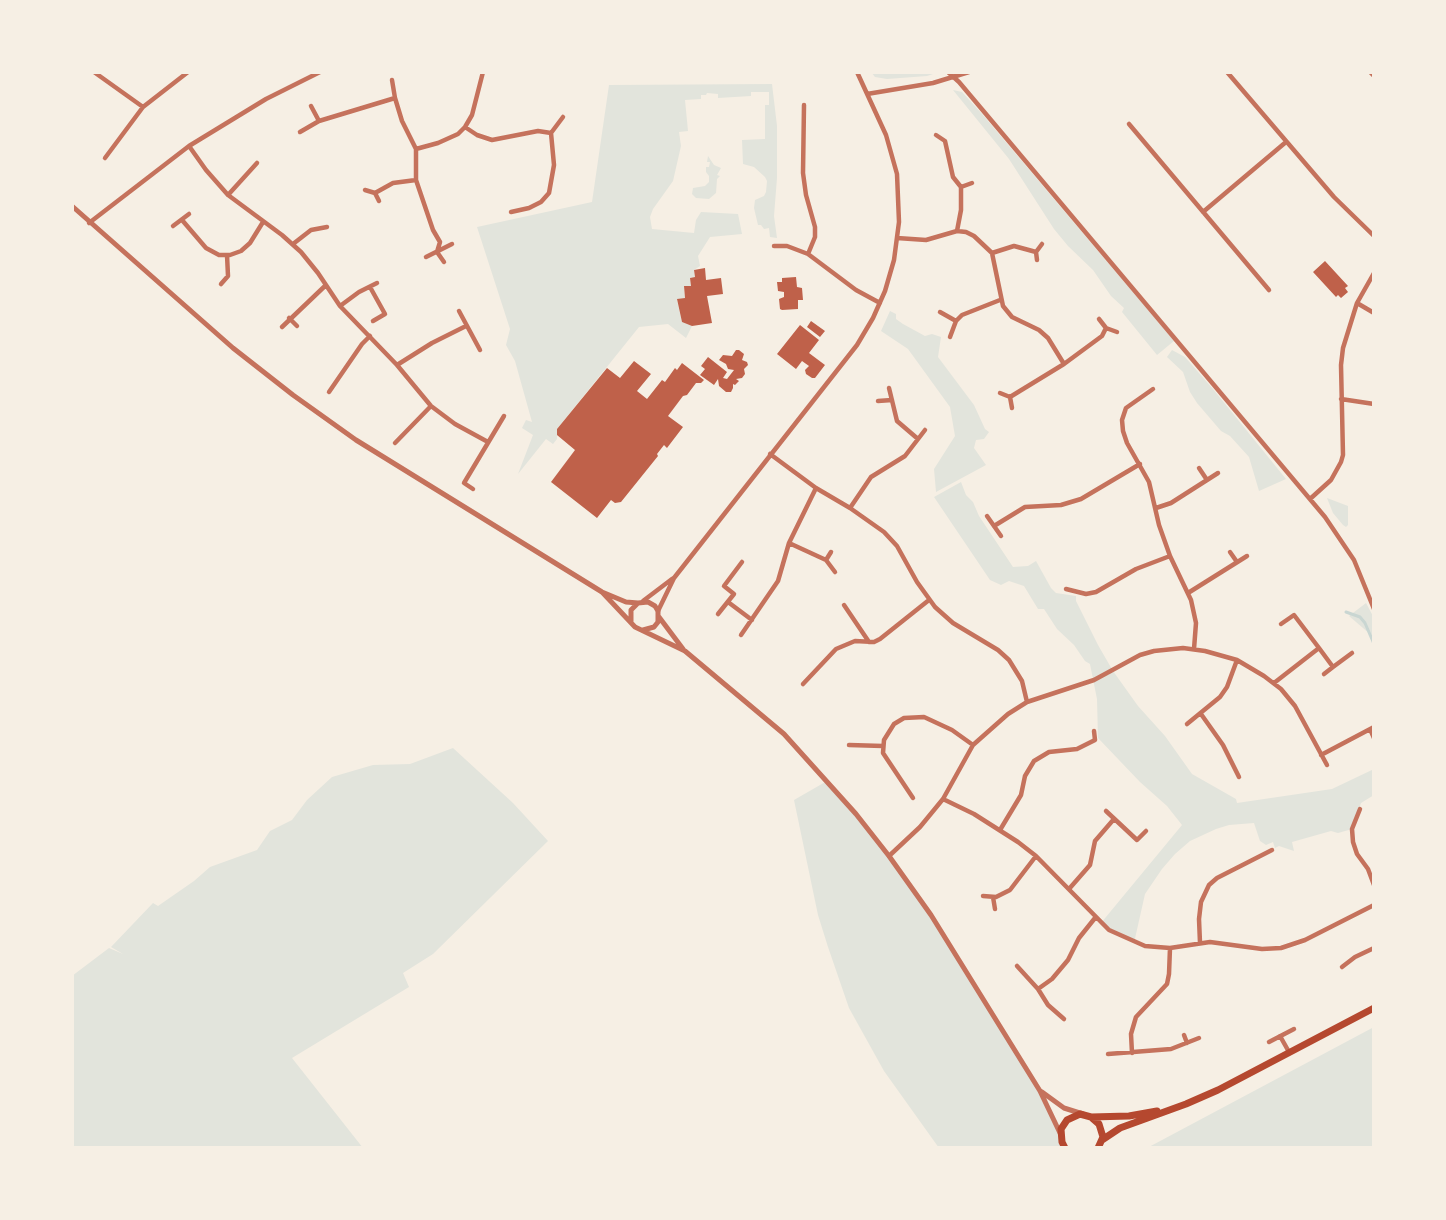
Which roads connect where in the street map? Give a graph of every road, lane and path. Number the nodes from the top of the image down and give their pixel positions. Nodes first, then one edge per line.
1 (94, 72) edge
2 (188, 72) edge
3 (320, 72) edge
4 (483, 72) edge
5 (857, 72) edge
6 (948, 72) edge
7 (969, 72) edge
8 (1227, 72) edge
9 (1370, 72) edge
10 (308, 74) edge
11 (1374, 76) edge
12 (954, 78) junction
13 (392, 80) dead end
14 (867, 94) junction
15 (395, 99) junction
16 (804, 105) dead end
17 (311, 106) dead end
18 (143, 107) junction
19 (563, 117) dead end
20 (319, 121) junction
21 (1129, 124) dead end
22 (465, 127) junction
23 (300, 132) dead end
24 (550, 133) junction
25 (936, 135) dead end
26 (1286, 142) junction
27 (189, 146) junction
28 (416, 149) junction
29 (105, 158) dead end
30 (257, 163) dead end
31 (416, 180) junction
32 (972, 183) dead end
33 (961, 187) junction
34 (365, 190) dead end
35 (375, 193) junction
36 (549, 194) junction
37 (228, 195) junction
38 (556, 195) dead end
39 (379, 201) dead end
40 (72, 206) edge
41 (511, 212) dead end
42 (1203, 212) junction
43 (189, 214) dead end
44 (182, 220) junction
45 (263, 222) junction
46 (88, 223) junction
47 (173, 226) dead end
48 (327, 227) dead end
49 (957, 231) junction
50 (1374, 236) edge
51 (897, 238) junction
52 (440, 242) junction
53 (293, 244) junction
54 (1042, 244) dead end
55 (774, 246) dead end
56 (438, 252) junction
57 (1036, 252) junction
58 (992, 253) junction
59 (808, 254) junction
60 (228, 255) junction
61 (426, 257) dead end
62 (1037, 260) dead end
63 (444, 262) dead end
64 (1374, 273) edge
65 (377, 283) dead end
66 (221, 284) dead end
67 (326, 285) junction
68 (370, 287) junction
69 (1269, 290) dead end
70 (1000, 300) junction
71 (880, 303) junction
72 (1357, 303) junction
73 (340, 306) junction
74 (459, 311) dead end
75 (940, 312) dead end
76 (1374, 313) edge
77 (289, 318) junction
78 (1099, 319) dead end
79 (373, 321) dead end
80 (956, 321) junction
81 (297, 326) dead end
82 (466, 326) junction
83 (282, 327) dead end
84 (1106, 328) junction
85 (1117, 332) dead end
86 (370, 336) junction
87 (950, 337) dead end
88 (480, 350) dead end
89 (1064, 364) junction
90 (398, 365) junction
91 (889, 388) dead end
92 (1153, 388) dead end
93 (329, 392) dead end
94 (1000, 393) dead end
95 (1010, 397) junction
96 (1341, 399) junction
97 (892, 400) junction
98 (878, 401) dead end
99 (1374, 404) edge
100 (431, 406) junction
101 (1012, 408) dead end
102 (504, 416) dead end
103 (925, 430) dead end
104 (918, 439) junction
105 (488, 442) junction
106 (395, 443) dead end
107 (770, 454) junction
108 (1140, 464) junction
109 (1199, 468) dead end
110 (1218, 473) dead end
111 (1207, 480) junction
112 (816, 488) junction
113 (473, 489) dead end
114 (1310, 499) junction
115 (850, 508) junction
116 (1156, 508) junction
117 (987, 516) dead end
118 (994, 526) junction
119 (1001, 536) dead end
120 (789, 543) junction
121 (831, 552) dead end
122 (1230, 552) dead end
123 (1170, 556) junction
124 (1247, 556) dead end
125 (826, 560) junction
126 (742, 562) dead end
127 (1237, 562) junction
128 (835, 572) dead end
129 (675, 578) junction
130 (1066, 589) dead end
131 (602, 592) junction
132 (1188, 593) junction
133 (929, 600) junction
134 (641, 602) junction
135 (728, 602) junction
136 (844, 605) dead end
137 (1374, 609) edge
138 (659, 614) junction
139 (718, 614) dead end
140 (752, 620) junction
141 (632, 623) junction
142 (1281, 624) dead end
143 (643, 630) junction
144 (741, 635) dead end
145 (869, 642) junction
146 (1319, 648) junction
147 (1194, 649) junction
148 (685, 651) junction
149 (1352, 654) dead end
150 (1237, 660) junction
151 (1333, 667) junction
152 (813, 674) junction
153 (1324, 674) dead end
154 (819, 678) dead end
155 (1274, 683) junction
156 (803, 684) dead end
157 (1027, 702) junction
158 (1201, 714) junction
159 (1187, 724) dead end
160 (1372, 728) edge
161 (1094, 731) dead end
162 (1374, 738) edge
163 (849, 745) dead end
164 (973, 745) junction
165 (883, 746) junction
166 (1321, 754) junction
167 (1229, 758) junction
168 (1222, 762) dead end
169 (1327, 765) dead end
170 (1239, 777) dead end
171 (913, 798) dead end
172 (943, 799) junction
173 (1360, 809) dead end
174 (1106, 811) dead end
175 (1114, 819) junction
176 (1000, 830) junction
177 (1146, 831) dead end
178 (1272, 850) dead end
179 (889, 856) junction
180 (1036, 856) junction
181 (1374, 885) edge
182 (1069, 889) junction
183 (983, 896) dead end
184 (993, 897) junction
185 (1374, 905) edge
186 (995, 909) dead end
187 (1095, 918) junction
188 (1200, 943) junction
189 (1170, 948) junction
190 (1374, 948) edge
191 (1017, 966) dead end
192 (1342, 967) dead end
193 (1038, 989) junction
194 (1374, 1008) edge
195 (1064, 1019) dead end
196 (1294, 1029) dead end
197 (1184, 1035) dead end
198 (1280, 1036) junction
199 (1199, 1038) dead end
200 (1269, 1042) dead end
201 (1187, 1043) junction
202 (1289, 1052) junction
203 (1132, 1053) junction
204 (1108, 1054) dead end
205 (1040, 1091) junction
206 (1186, 1104) junction
207 (1088, 1116) junction
208 (1060, 1133) junction
209 (1102, 1140) junction
210 (1062, 1146) edge
211 (1098, 1148) edge

1 - 18 street
2 - 18 street
3 - 10 street
4 - 22 street
5 - 14 street
6 - 12 street
7 - 12 street
8 - 26 street
9 - 11 street
10 - 27 street
12 - 14 street
12 - 114 street
13 - 15 street
14 - 51 street
15 - 20 street
15 - 28 street
16 - 59 street
17 - 20 street
18 - 29 street
19 - 24 street
20 - 23 street
21 - 42 street
22 - 24 street
22 - 28 street
24 - 36 street
25 - 33 street
26 - 42 street
26 - 50 street
27 - 37 street
27 - 46 street
28 - 31 street
30 - 37 street
31 - 35 street
31 - 52 street
32 - 33 street
33 - 49 street
34 - 35 street
35 - 39 street
36 - 38 street
36 - 41 street
37 - 45 street
40 - 46 street
42 - 69 street
43 - 44 street
44 - 47 street
44 - 60 street
45 - 53 street
45 - 60 street
46 - 131 street
48 - 53 street
49 - 51 street
49 - 58 street
51 - 71 street
52 - 56 street
52 - 56 street
53 - 67 street
54 - 57 street
55 - 59 street
56 - 61 street
56 - 63 street
57 - 58 street
57 - 62 street
58 - 70 street
59 - 71 street
60 - 66 street
64 - 72 street
65 - 68 street
67 - 73 street
67 - 77 street
68 - 73 street
68 - 79 street
70 - 80 street
70 - 89 street
71 - 107 street
72 - 76 street
72 - 96 street
73 - 86 street
74 - 82 street
75 - 80 street
77 - 81 street
77 - 83 street
78 - 84 street
80 - 87 street
82 - 88 street
82 - 90 street
84 - 85 street
84 - 89 street
86 - 90 street
86 - 93 street
89 - 95 street
90 - 100 street
91 - 97 street
92 - 108 street
94 - 95 street
95 - 101 street
96 - 99 street
96 - 114 street
97 - 98 street
97 - 104 street
100 - 105 street
100 - 106 street
102 - 105 street
103 - 104 street
104 - 115 street
105 - 113 street
107 - 112 street
107 - 129 street
108 - 116 street
108 - 118 street
109 - 111 street
110 - 111 street
111 - 116 street
112 - 115 street
112 - 120 street
114 - 137 street
115 - 133 street
116 - 123 street
117 - 118 street
118 - 119 street
120 - 125 street
120 - 140 street
121 - 125 street
122 - 127 street
123 - 130 street
123 - 132 street
124 - 127 street
125 - 128 street
126 - 135 street
127 - 132 street
129 - 134 street
129 - 138 street
131 - 134 street
131 - 141 street
132 - 147 street
133 - 145 street
133 - 157 street
134 - 138 street
134 - 141 street
135 - 139 street
135 - 140 street
136 - 145 street
138 - 143 street
138 - 148 street
140 - 144 street
141 - 143 street
142 - 146 street
143 - 148 street
145 - 152 street
146 - 151 street
146 - 155 street
147 - 150 street
147 - 157 street
148 - 179 street
149 - 151 street
150 - 155 street
150 - 158 street
151 - 153 street
152 - 154 street
152 - 156 street
155 - 166 street
157 - 164 street
158 - 159 street
158 - 167 street
160 - 162 street
160 - 166 street
161 - 176 street
163 - 165 street
164 - 165 street
164 - 172 street
165 - 171 street
166 - 169 street
167 - 168 street
167 - 170 street
172 - 176 street
172 - 179 street
173 - 181 street
174 - 175 street
175 - 177 street
175 - 182 street
176 - 180 street
178 - 188 street
179 - 205 street
180 - 182 street
180 - 184 street
182 - 187 street
183 - 184 street
184 - 186 street
185 - 188 street
187 - 189 street
187 - 193 street
188 - 189 street
189 - 203 street
190 - 192 street
191 - 193 street
193 - 195 street
194 - 202 main road
196 - 198 street
197 - 201 street
198 - 200 street
198 - 202 street
199 - 201 street
201 - 203 street
202 - 206 main road
203 - 204 street
205 - 207 street
205 - 208 street
206 - 207 main road
206 - 209 main road
207 - 208 main road
207 - 209 main road
208 - 210 main road
209 - 211 main road

